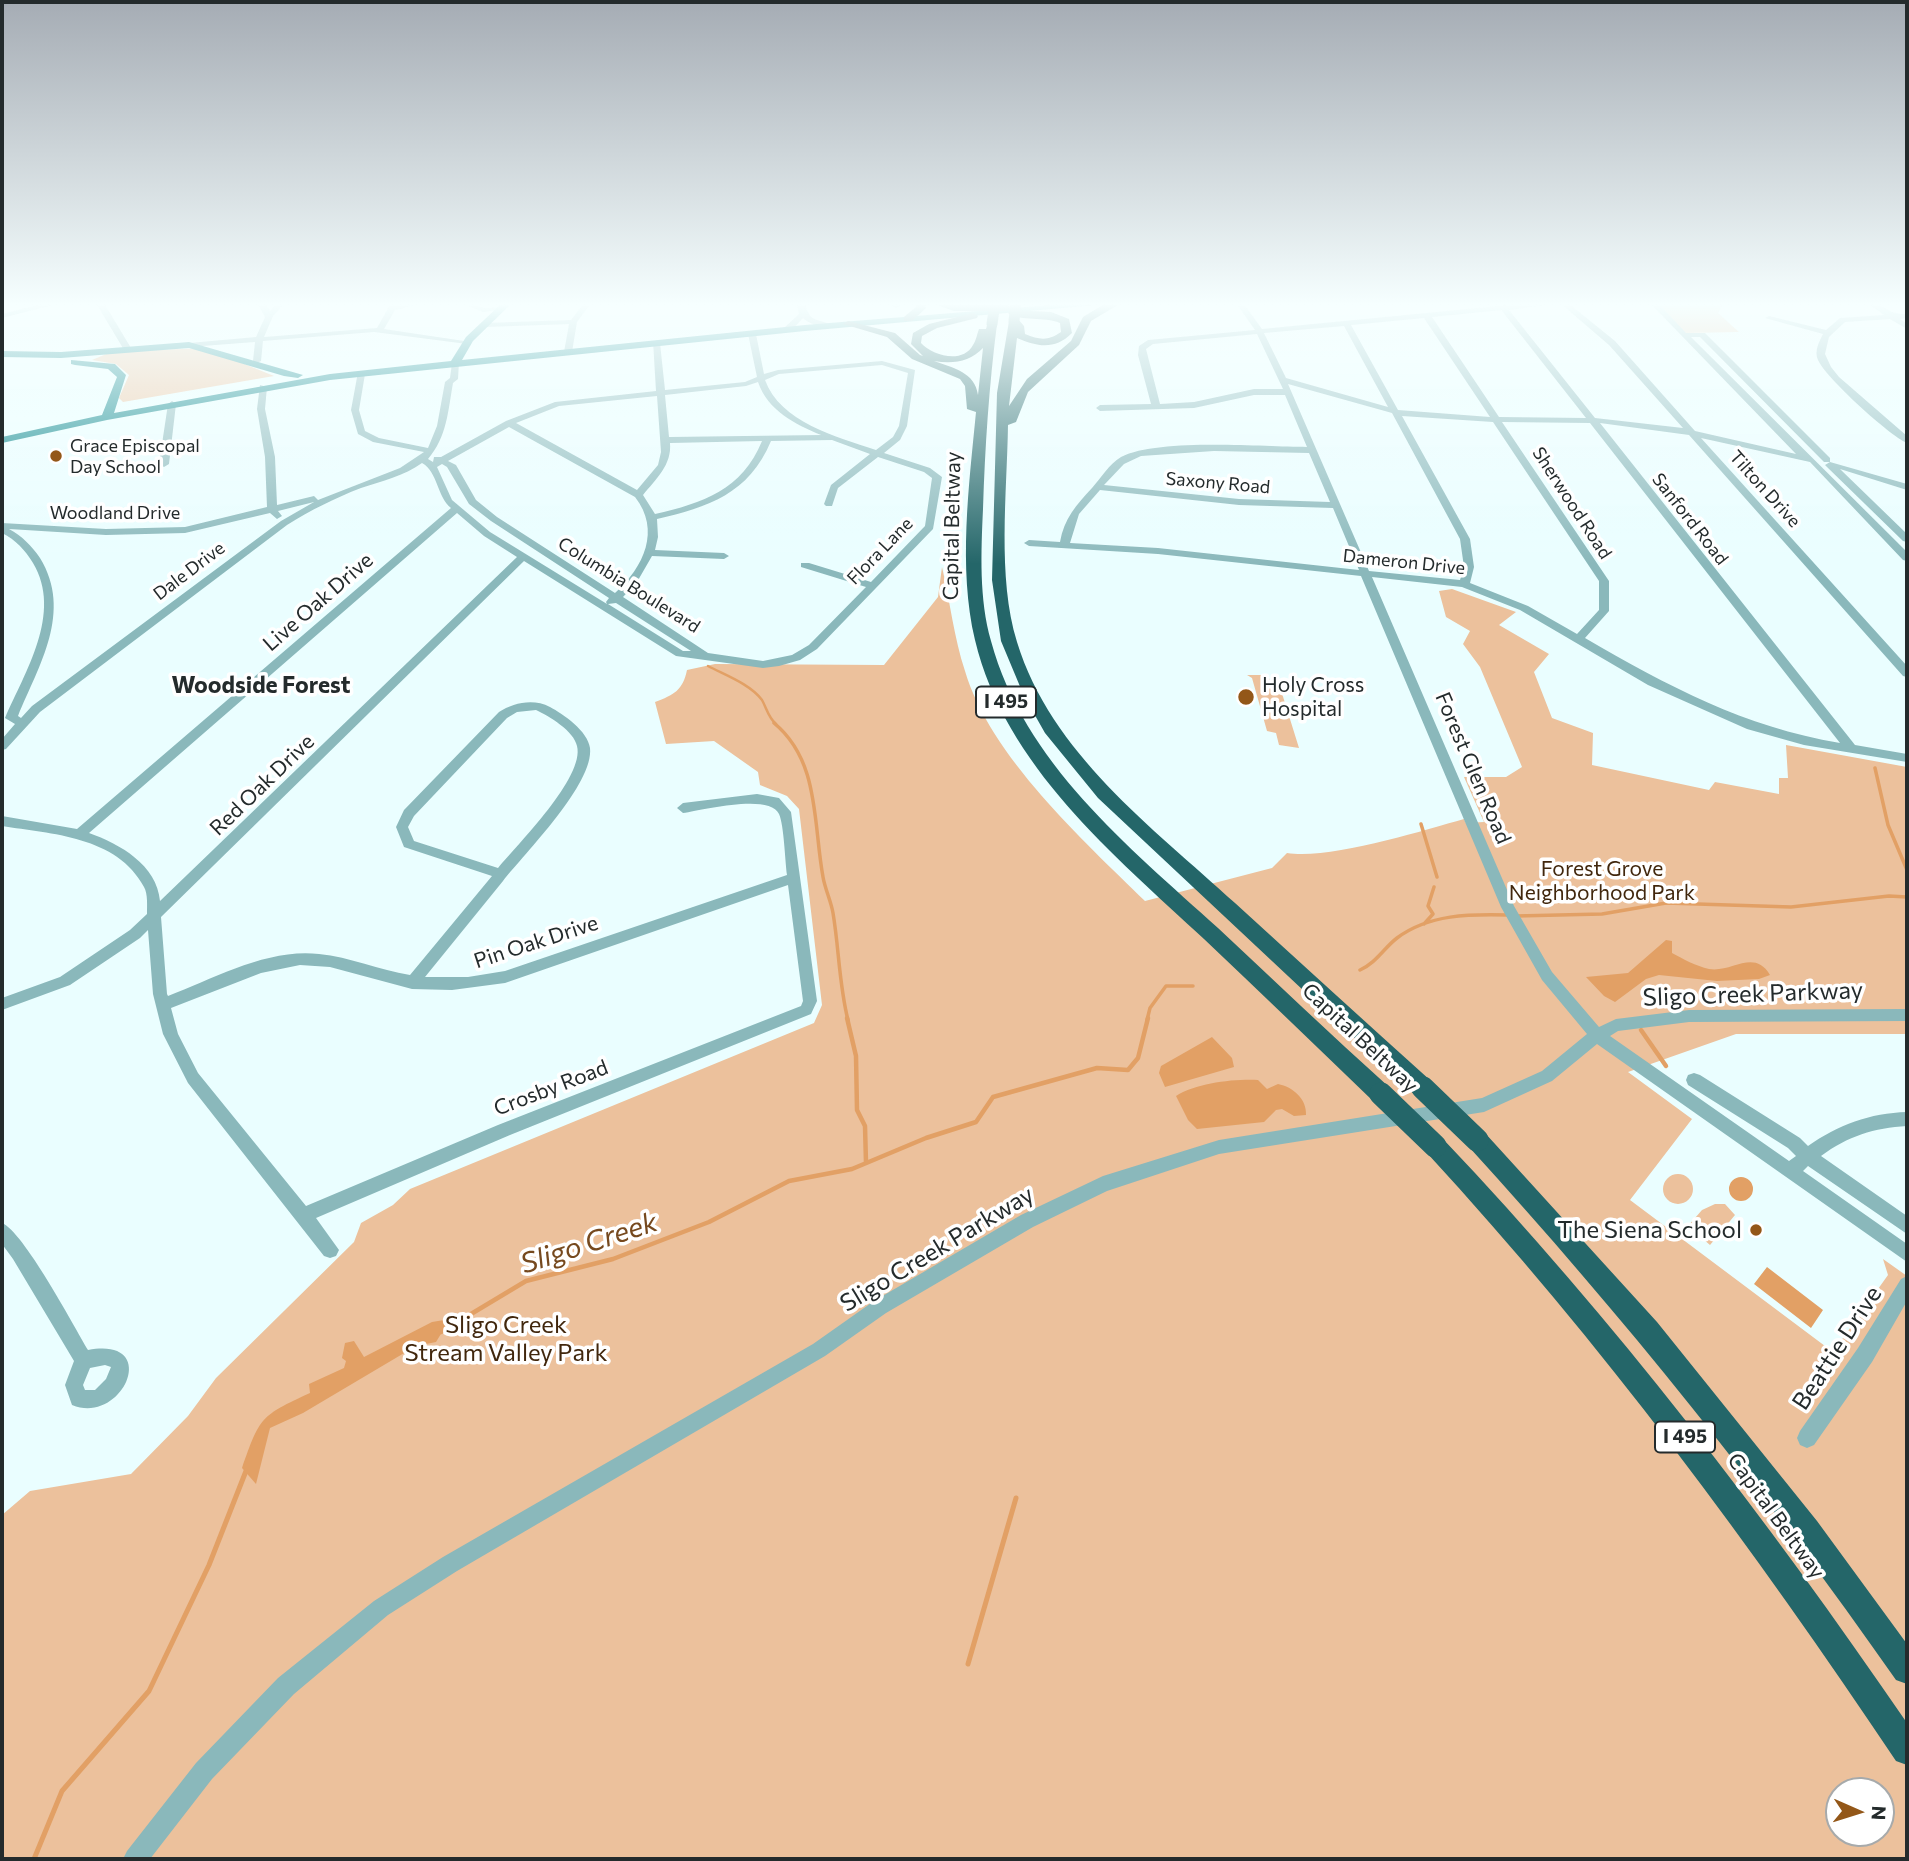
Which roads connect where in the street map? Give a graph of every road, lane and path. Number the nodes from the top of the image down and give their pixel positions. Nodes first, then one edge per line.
1 (116, 390) edge
2 (222, 390) edge
3 (247, 390) edge
4 (261, 390) edge
5 (358, 390) edge
6 (448, 390) edge
7 (684, 390) edge
8 (766, 390) edge
9 (909, 390) edge
10 (971, 390) edge
11 (985, 390) edge
12 (1003, 390) edge
13 (1024, 390) edge
14 (1152, 390) edge
15 (1319, 390) edge
16 (1383, 390) edge
17 (1478, 390) edge
18 (1568, 390) edge
19 (1655, 390) edge
20 (1738, 390) edge
21 (1756, 390) edge
22 (1851, 390) edge
23 (661, 392) junction
24 (1288, 392) joint
25 (172, 404) junction
26 (1156, 406) junction
27 (1100, 408) dead end
28 (1395, 411) junction
29 (107, 413) junction
30 (1498, 419) junction
31 (1592, 420) junction
32 (509, 423) junction
33 (2, 434) edge
34 (1695, 434) junction
35 (768, 438) junction
36 (834, 438) junction
37 (2, 440) edge
38 (666, 440) junction
39 (1907, 440) edge
40 (1312, 450) junction
41 (428, 452) junction
42 (978, 452) junction
43 (878, 453) junction
44 (443, 460) junction
45 (1812, 461) junction
46 (1829, 463) junction
47 (164, 464) dead end
48 (432, 467) junction
49 (1097, 487) junction
50 (1907, 487) edge
51 (349, 489) junction
52 (999, 493) junction
53 (638, 495) junction
54 (829, 504) dead end
55 (1335, 505) junction
56 (272, 509) junction
57 (455, 510) junction
58 (653, 517) junction
59 (284, 523) junction
60 (2, 528) edge
61 (1907, 539) edge
62 (1029, 543) dead end
63 (1065, 544) junction
64 (649, 553) junction
65 (524, 556) junction
66 (724, 556) dead end
67 (1907, 558) edge
68 (805, 565) dead end
69 (1365, 575) junction
70 (1464, 584) junction
71 (873, 586) junction
72 (617, 597) junction
73 (604, 607) junction
74 (1578, 639) junction
75 (704, 654) junction
76 (1907, 673) edge
77 (22, 723) junction
78 (2, 746) edge
79 (1852, 749) junction
80 (1907, 758) edge
81 (683, 808) dead end
82 (2, 821) edge
83 (79, 834) junction
84 (501, 874) junction
85 (795, 877) junction
86 (155, 915) junction
87 (412, 983) junction
88 (2, 1004) edge
89 (164, 1004) junction
90 (1907, 1014) edge
91 (1597, 1035) junction
92 (1695, 1080) dead end
93 (1907, 1119) edge
94 (1808, 1157) junction
95 (1790, 1171) junction
96 (303, 1215) junction
97 (1907, 1226) edge
98 (2, 1231) edge
99 (330, 1250) dead end
100 (1907, 1254) edge
101 (1907, 1285) edge
102 (84, 1360) dead end
103 (1807, 1438) dead end
104 (1907, 1669) edge
105 (1907, 1750) edge
106 (135, 1859) edge

1 - 29 main road
2 - 29 main road
3 - 25 main road
4 - 56 street
5 - 41 street
6 - 41 street
7 - 23 street
8 - 36 street, Flora Lane
9 - 43 street
10 - 42 highway
11 - 42 highway, Capital Beltway / I 495
12 - 52 highway, Capital Beltway / I 495
13 - 52 highway
14 - 26 street
15 - 28 street
16 - 28 street
17 - 30 street, Sherwood Road
18 - 31 street, Sanford Road
19 - 34 street, Tilton Drive
20 - 45 street
21 - 46 street
22 - 39 street
23 - 32 street
23 - 38 street
24 - 26 street
24 - 40 street, Forest Glen Road
25 - 29 main road
25 - 47 street
26 - 27 street
28 - 30 street
28 - 70 street
29 - 33 main road
29 - 37 main road
30 - 31 street
30 - 74 street, Sherwood Road
31 - 34 street
31 - 79 street, Sanford Road
32 - 44 street
32 - 53 street
34 - 45 street
34 - 76 street, Tilton Drive
35 - 36 street
35 - 38 street
35 - 58 street
36 - 43 street, Flora Lane
38 - 53 street
40 - 49 street
40 - 55 street, Forest Glen Road
41 - 44 street
41 - 48 street, Columbia Boulevard
41 - 51 street, Dale Drive
42 - 105 highway, Capital Beltway / I 495, bridge
43 - 54 street
43 - 71 street, Flora Lane
44 - 48 street
44 - 72 street, Columbia Boulevard
45 - 46 street
45 - 67 street
46 - 50 street
46 - 61 street
48 - 57 street, Columbia Boulevard
49 - 55 street, Saxony Road
49 - 63 street
51 - 56 street, Woodland Drive
51 - 59 street, Dale Drive
52 - 104 highway, Capital Beltway / I 495, bridge
53 - 58 street
55 - 69 street, Forest Glen Road
56 - 59 street
56 - 60 street, Woodland Drive
57 - 65 street, Columbia Boulevard
57 - 83 street, Live Oak Drive
58 - 64 street
59 - 77 street, Dale Drive
60 - 77 street
62 - 63 street, Dameron Drive
63 - 69 street, Dameron Drive
64 - 66 street
64 - 72 street
65 - 73 street, Columbia Boulevard
65 - 86 street, Red Oak Drive
68 - 71 street
69 - 70 street, Dameron Drive
69 - 91 street, Forest Glen Road
70 - 74 street, Dameron Drive
71 - 75 street, Flora Lane
72 - 73 street
72 - 75 street, Columbia Boulevard
73 - 75 street, Columbia Boulevard
74 - 79 street, Dameron Drive
77 - 78 street, Dale Drive
79 - 80 street, Dameron Drive
81 - 85 street
82 - 83 street
83 - 86 street
84 - 84 street
84 - 87 street
85 - 87 street, Pin Oak Drive
85 - 96 street, Crosby Road
86 - 88 street, Red Oak Drive
86 - 89 street
87 - 89 street, Pin Oak Drive
89 - 96 street
90 - 91 street, Sligo Creek Parkway
91 - 95 street, Forest Glen Road
91 - 106 street, Sligo Creek Parkway
92 - 94 street
93 - 94 street
94 - 95 street
94 - 97 street
95 - 100 street, Forest Glen Road
96 - 99 street
98 - 102 street
101 - 103 street, Beattie Drive

